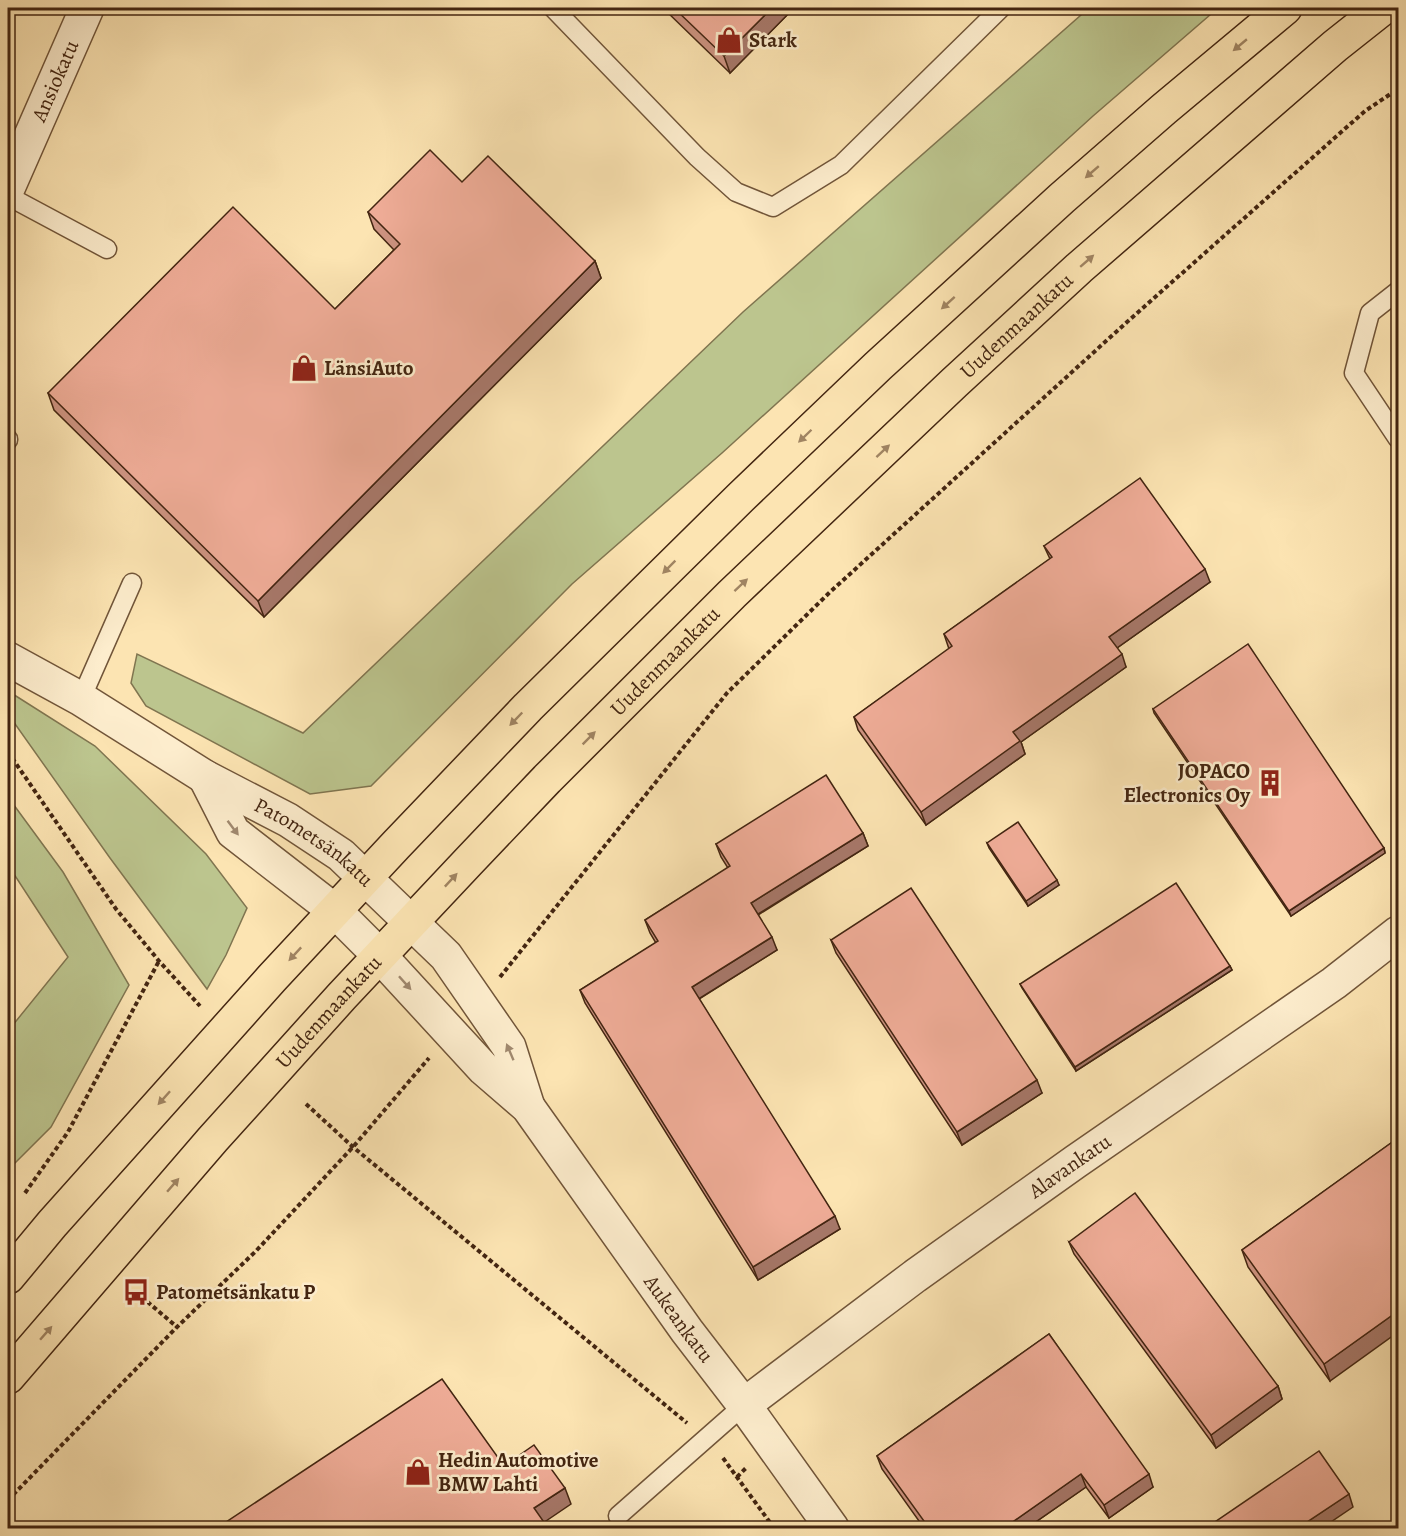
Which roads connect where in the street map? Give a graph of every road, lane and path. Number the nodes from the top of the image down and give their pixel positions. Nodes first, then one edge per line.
1 (87, 8) edge
2 (553, 8) edge
3 (1001, 8) edge
4 (1285, 8) edge
5 (1383, 8) edge
6 (1398, 89) edge
7 (8, 188) edge
8 (8, 196) edge
9 (107, 249) dead end
10 (1398, 291) edge
11 (1398, 439) edge
12 (132, 583) dead end
13 (8, 659) edge
14 (81, 699) junction
15 (8, 752) edge
16 (205, 777) junction
17 (365, 878) junction
18 (335, 911) junction
19 (411, 922) junction
20 (1398, 933) edge
21 (380, 956) junction
22 (159, 961) junction
23 (498, 980) dead end
24 (200, 1006) dead end
25 (434, 1053) dead end
26 (306, 1104) dead end
27 (528, 1107) junction
28 (353, 1147) junction
29 (25, 1192) dead end
30 (8, 1277) edge
31 (136, 1292) dead end
32 (177, 1328) junction
33 (8, 1377) edge
34 (744, 1405) junction
35 (706, 1439) junction
36 (8, 1500) edge
37 (618, 1516) dead end
38 (774, 1528) edge
39 (832, 1528) edge

1 - 7 street, Ansiokatu
2 - 3 lane
4 -> 17 main road
19 -> 5 main road, Uudenmaankatu
6 - 23 path
8 - 9 lane
10 - 11 lane
12 - 14 lane
13 - 14 street, Patometsänkatu
14 - 16 street, Patometsänkatu
15 - 22 path
16 - 17 street, Patometsänkatu
16 -> 18 street, Patometsänkatu
17 - 18 main road
17 - 19 street, Patometsänkatu
18 - 21 street, Aukeankatu
18 -> 30 main road
19 - 21 main road, Uudenmaankatu
27 -> 19 street, Aukeankatu
20 - 34 street, Alavankatu
21 -> 27 street, Aukeankatu
33 -> 21 main road, Uudenmaankatu
22 - 24 path
22 - 29 path
25 - 28 path
26 - 28 path
27 - 34 street, Aukeankatu
28 - 32 path
28 - 35 path
31 - 32 path
32 - 36 path
34 - 35 lane
34 - 39 street, Aukeankatu
35 - 37 lane
35 - 38 path

